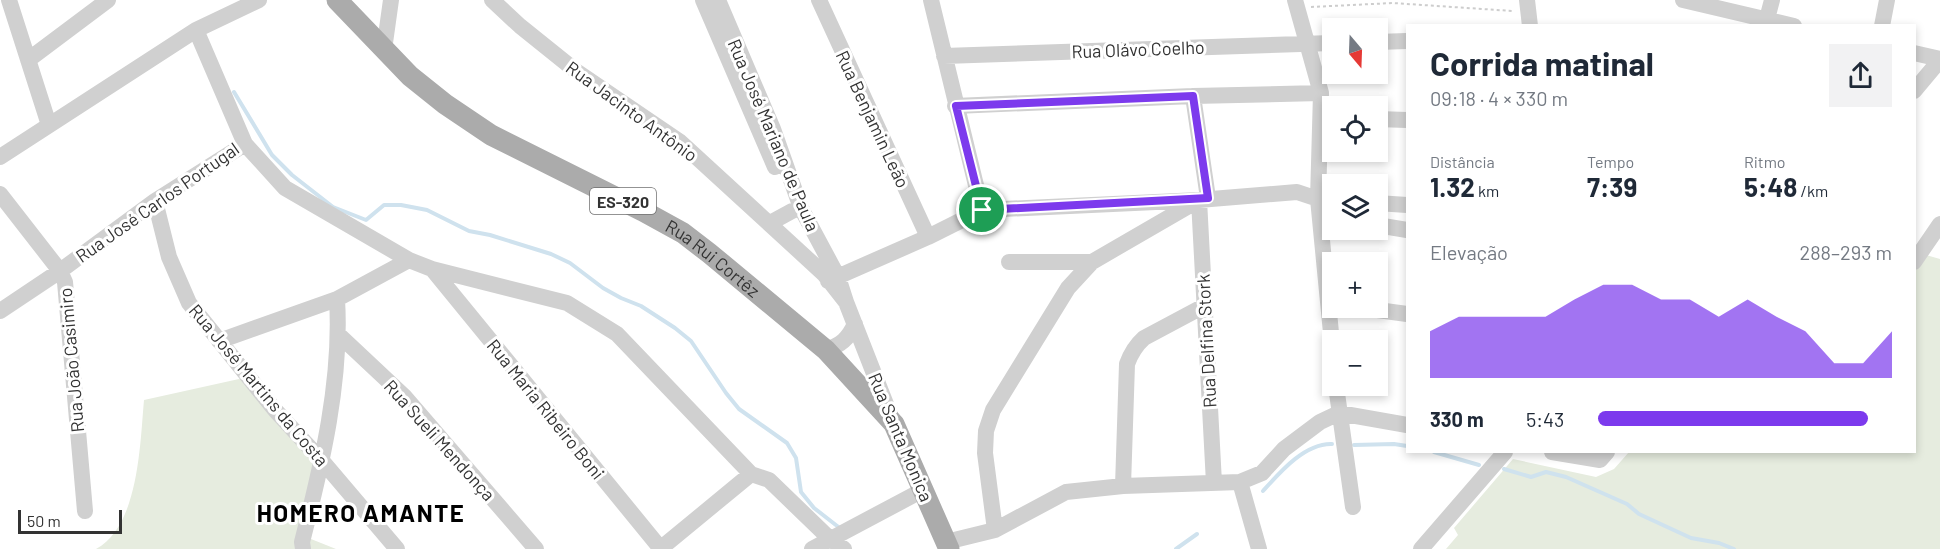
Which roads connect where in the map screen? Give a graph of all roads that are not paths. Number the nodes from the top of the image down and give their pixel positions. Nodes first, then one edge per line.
1 (9, 0) edge
2 (108, 0) edge
3 (258, 0) edge
4 (337, 0) edge
5 (391, 0) edge
6 (492, 0) edge
7 (703, 0) edge
8 (819, 0) edge
9 (931, 0) edge
10 (1683, 0) edge
11 (1772, 0) edge
12 (1887, 0) edge
13 (1296, 4) edge
14 (717, 10) edge
15 (1767, 19) junction
16 (1786, 24) edge
17 (1882, 24) edge
18 (196, 30) junction
19 (1406, 41) edge
20 (1388, 42) edge
21 (1322, 43) edge
22 (1307, 44) junction
23 (384, 50) junction
24 (1916, 54) edge
25 (944, 56) junction
26 (28, 60) junction
27 (1940, 60) edge
28 (1916, 89) edge
29 (1321, 93) junction
30 (1193, 96) junction
31 (1322, 98) edge
32 (956, 106) junction
33 (1388, 119) edge
34 (1406, 120) edge
35 (49, 125) junction
36 (245, 144) junction
37 (0, 157) edge
38 (0, 194) edge
39 (1322, 198) edge
40 (1203, 199) junction
41 (155, 201) junction
42 (1388, 204) edge
43 (1406, 205) edge
44 (796, 209) junction
45 (982, 210) junction
46 (771, 224) junction
47 (1940, 224) edge
48 (1388, 227) edge
49 (1406, 230) edge
50 (928, 237) junction
51 (1916, 259) edge
52 (410, 260) junction
53 (1009, 262) dead end
54 (1092, 262) junction
55 (432, 269) junction
56 (60, 271) junction
57 (830, 277) junction
58 (337, 299) junction
59 (846, 302) joint
60 (1204, 306) junction
61 (0, 311) edge
62 (1388, 311) edge
63 (1406, 314) edge
64 (855, 324) junction
65 (339, 335) junction
66 (219, 341) junction
67 (826, 350) junction
68 (1337, 396) edge
69 (1339, 413) junction
70 (894, 424) junction
71 (1406, 425) edge
72 (1504, 453) edge
73 (1565, 453) edge
74 (1604, 456) edge
75 (322, 462) junction
76 (751, 474) junction
77 (1240, 482) junction
78 (1214, 483) junction
79 (1123, 486) junction
80 (923, 490) junction
81 (1353, 507) dead end
82 (85, 511) dead end
83 (995, 530) junction
84 (830, 538) junction
85 (947, 545) edge
86 (303, 549) edge
87 (397, 549) edge
88 (536, 549) edge
89 (660, 549) edge
90 (812, 549) edge
91 (844, 549) edge
92 (1260, 549) edge
93 (1420, 549) edge

1 - 26 street
2 - 26 street
3 - 18 street
4 - 23 main road, Rua Rui Cortêz / ES-320
5 - 23 street
6 - 46 street, Rua Jacinto Antônio
7 - 14 street, Rua José Mariano de Paula
8 - 50 street, Rua Benjamin Leão
9 - 25 street
10 - 15 street
11 - 15 street
12 - 17 street
13 - 22 street
14 - 44 street, Rua José Mariano de Paula
15 - 16 street
18 - 35 street
18 - 36 street, Rua José Carlos Portugal
19 - 20 street
21 - 22 street, Rua Olávo Coelho
22 - 25 street, Rua Olávo Coelho
22 - 29 street
23 - 67 main road, Rua Rui Cortêz / ES-320
24 - 27 street
25 - 32 street
26 - 35 street
27 - 28 street
29 - 30 street
29 - 31 street
30 - 32 street
30 - 40 street, Rua Delfina Stork
32 - 45 street
33 - 34 street
35 - 37 street
36 - 41 street, Rua José Carlos Portugal
36 - 52 street
38 - 56 street, Rua João Casimiro
39 - 40 street
40 - 45 street
40 - 54 street
40 - 60 street, Rua Delfina Stork
41 - 56 street, Rua José Carlos Portugal
41 - 66 street, Rua José Martins da Costa
42 - 43 street
44 - 46 street
44 - 57 street, Rua José Mariano de Paula
45 - 50 street
46 - 57 street, Rua Jacinto Antônio
47 - 51 street
48 - 49 street
50 - 57 street
52 - 55 street
52 - 58 street
53 - 54 street
54 - 83 street
55 - 76 street
55 - 89 street, Rua Maria Ribeiro Boni
56 - 61 street, Rua José Carlos Portugal
56 - 82 street, Rua João Casimiro
57 - 59 street, Rua Jacinto Antônio
58 - 65 street
58 - 66 street
59 - 64 street, Rua Santa Monica
60 - 78 street, Rua Delfina Stork
60 - 79 street
62 - 63 street
64 - 67 street
64 - 70 street, Rua Santa Monica
65 - 75 street
65 - 88 street, Rua Sueli Mendonça
66 - 75 street, Rua José Martins da Costa
67 - 70 main road, Rua Rui Cortêz / ES-320
68 - 69 street
69 - 71 street
69 - 77 street
69 - 81 street
70 - 80 main road, Rua Santa Monica / ES-320
72 - 93 street
73 - 74 street
75 - 86 street
75 - 87 street, Rua José Martins da Costa
76 - 84 street
76 - 89 street
77 - 78 street
77 - 92 street
78 - 79 street
79 - 83 street
80 - 84 street
80 - 85 main road, Rua Santa Monica / ES-320
83 - 85 street
84 - 90 street
84 - 91 street

